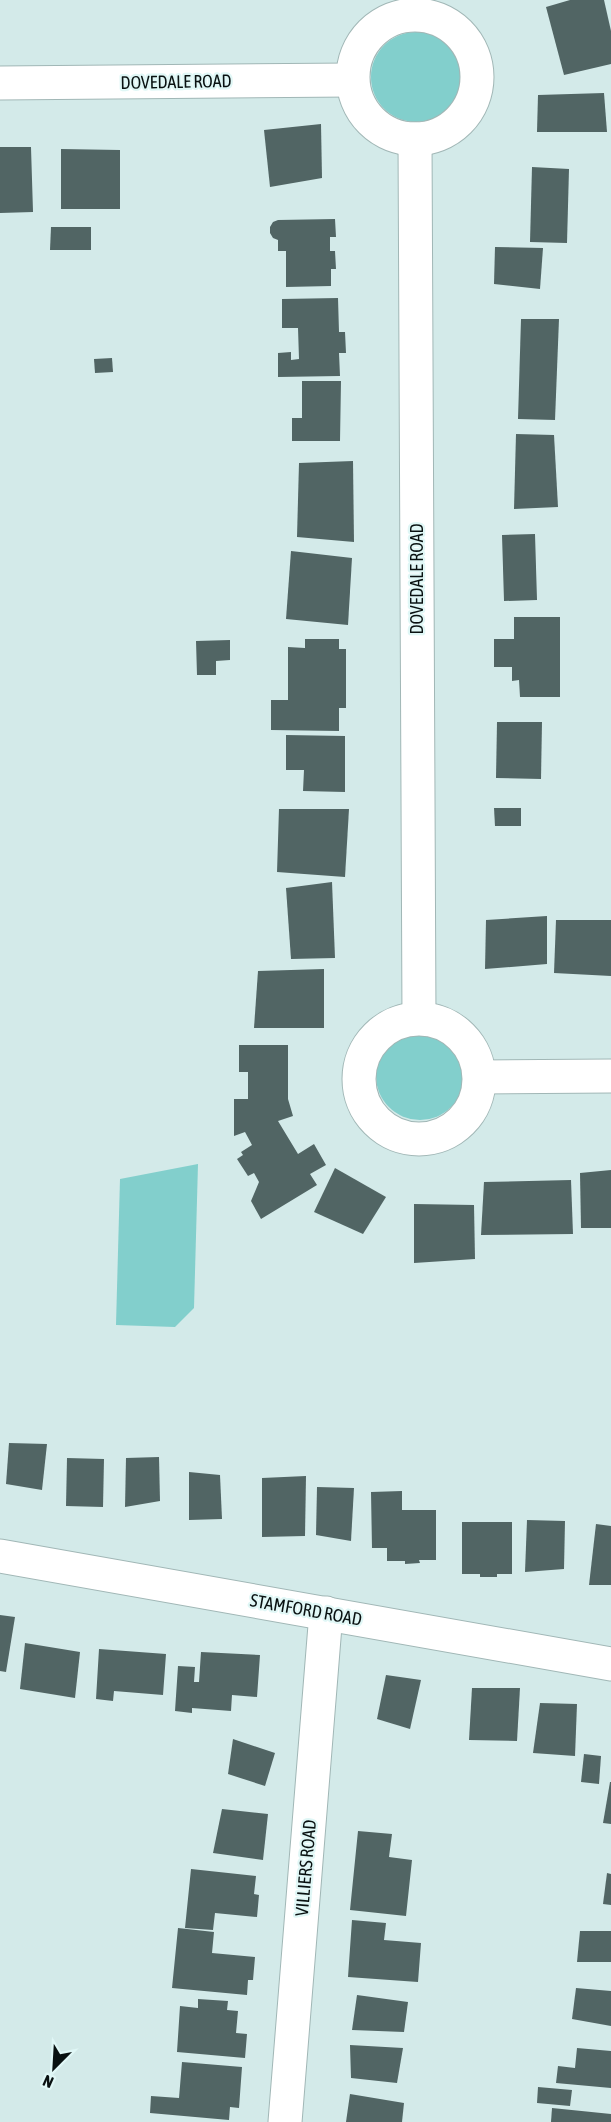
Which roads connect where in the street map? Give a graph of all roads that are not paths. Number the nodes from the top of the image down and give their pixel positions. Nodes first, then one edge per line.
1 (352, 80) junction
2 (0, 83) edge
3 (415, 140) junction
4 (419, 1018) junction
5 (611, 1076) edge
6 (480, 1077) junction
7 (0, 1556) edge
8 (326, 1613) junction
9 (611, 1664) edge
10 (285, 2122) edge

1 - 2 street, DOVEDALE ROAD
1 - 3 street
1 - 3 street
3 - 4 street, DOVEDALE ROAD
4 - 6 street
4 - 6 street
5 - 6 street
7 - 8 street, STAMFORD ROAD
8 - 9 street, STAMFORD ROAD
8 - 10 street, VILLIERS ROAD

